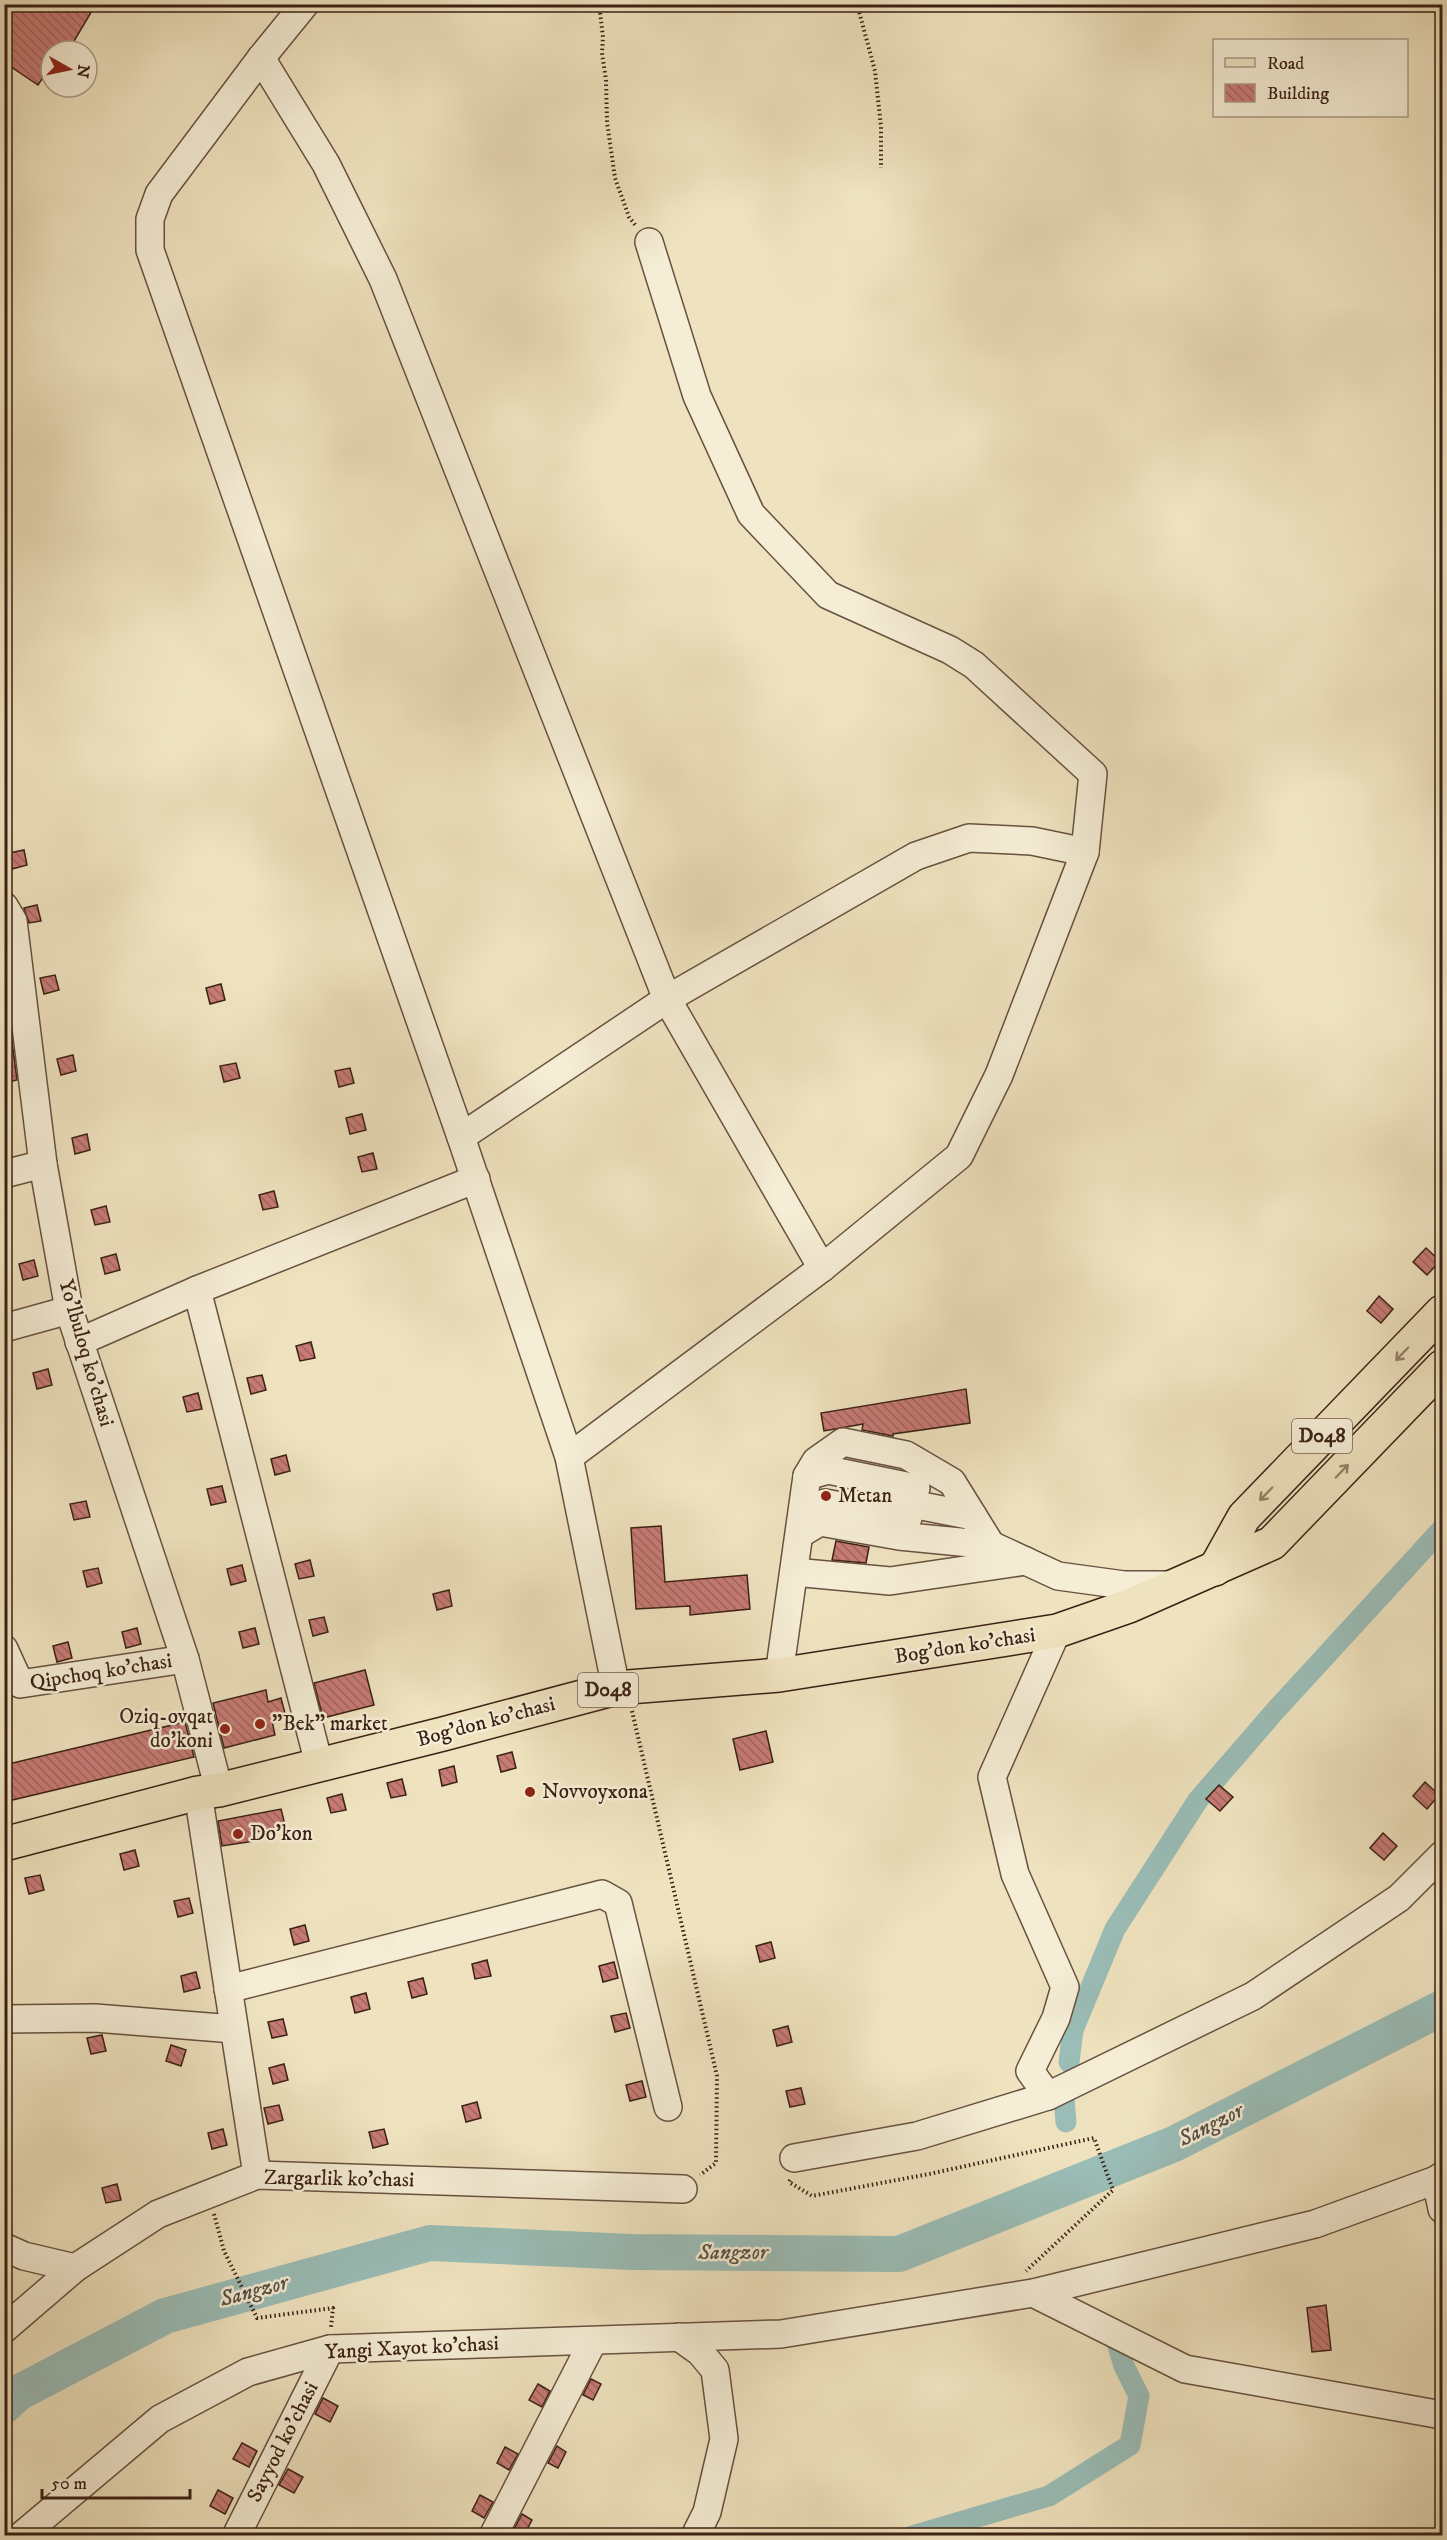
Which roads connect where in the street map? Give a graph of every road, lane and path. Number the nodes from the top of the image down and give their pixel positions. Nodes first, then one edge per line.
1 (305, 4) edge
2 (599, 4) edge
3 (857, 4) edge
4 (261, 58) junction
5 (881, 168) dead end
6 (649, 242) joint
7 (1085, 852) junction
8 (4, 906) edge
9 (667, 999) junction
10 (461, 1137) junction
11 (43, 1164) junction
12 (4, 1174) edge
13 (476, 1179) junction
14 (822, 1268) junction
15 (197, 1290) junction
16 (69, 1310) junction
17 (1443, 1312) edge
18 (4, 1328) edge
19 (79, 1342) junction
20 (1443, 1367) edge
21 (569, 1457) junction
22 (972, 1515) junction
23 (801, 1523) junction
24 (1026, 1561) junction
25 (1215, 1569) junction
26 (1177, 1586) junction
27 (1058, 1631) junction
28 (4, 1649) edge
29 (185, 1659) junction
30 (779, 1675) junction
31 (621, 1688) junction
32 (319, 1764) junction
33 (208, 1792) junction
34 (4, 1844) edge
35 (1443, 1855) edge
36 (228, 1989) junction
37 (4, 2019) edge
38 (234, 2029) junction
39 (1048, 2096) junction
40 (668, 2107) dead end
41 (794, 2158) joint
42 (257, 2175) junction
43 (1439, 2178) edge
44 (683, 2189) joint
45 (209, 2194) junction
46 (1443, 2209) edge
47 (4, 2247) edge
48 (75, 2268) junction
49 (1033, 2293) junction
50 (994, 2300) junction
51 (4, 2329) edge
52 (679, 2337) junction
53 (593, 2341) junction
54 (330, 2349) junction
55 (1443, 2415) edge
56 (701, 2524) edge
57 (21, 2535) edge
58 (236, 2535) edge
59 (493, 2535) edge

1 - 4 street
2 - 6 path
3 - 5 path
4 - 9 street
4 - 10 street
6 - 7 street
7 - 9 street
7 - 14 street
8 - 11 street, Yo'lbuloq ko'chasi
9 - 10 street
9 - 14 street
10 - 13 street
11 - 12 street
11 - 16 street, Yo'lbuloq ko'chasi
13 - 15 street
13 - 21 street
14 - 21 street
15 - 19 street
15 - 32 street
16 - 18 street
16 - 19 street, Yo'lbuloq ko'chasi
17 -> 25 main road, D048
19 - 29 street, Yo'lbuloq ko'chasi
25 -> 20 main road, D048
21 - 31 street
22 - 23 street
22 - 23 street
22 - 23 street
22 - 23 street
22 - 24 street
23 - 24 street
23 - 30 street
24 - 26 street
25 - 26 main road, Bog'don ko'chasi / D048
26 - 27 main road, Bog'don ko'chasi / D048
27 - 30 main road, Bog'don ko'chasi / D048
27 - 39 street
28 - 29 street, Qipchoq ko'chasi
29 - 33 street, Yo'lbuloq ko'chasi
30 - 31 main road, Bog'don ko'chasi / D048
31 - 32 main road, Bog'don ko'chasi / D048
31 - 44 path
32 - 33 main road, Bog'don ko'chasi / D048
33 - 34 main road, Bog'don ko'chasi / D048
33 - 36 street, Yo'lbuloq ko'chasi
35 - 39 street
36 - 38 street, Yo'lbuloq ko'chasi
36 - 40 street
37 - 38 street
38 - 42 street, Yo'lbuloq ko'chasi
39 - 41 street
41 - 50 path
42 - 44 street, Zargarlik ko'chasi
42 - 45 street, Zargarlik ko'chasi
43 - 46 street
43 - 49 street, Yangi Xayot ko'chasi
45 - 48 street, Zargarlik ko'chasi
45 - 54 path
47 - 48 street
48 - 51 street, Zargarlik ko'chasi
49 - 50 street, Yangi Xayot ko'chasi
49 - 55 street
50 - 52 street, Yangi Xayot ko'chasi
52 - 53 street, Yangi Xayot ko'chasi
52 - 56 street
53 - 54 street, Yangi Xayot ko'chasi
53 - 59 street
54 - 57 street, Yangi Xayot ko'chasi
54 - 58 street, Sayyod ko'chasi

